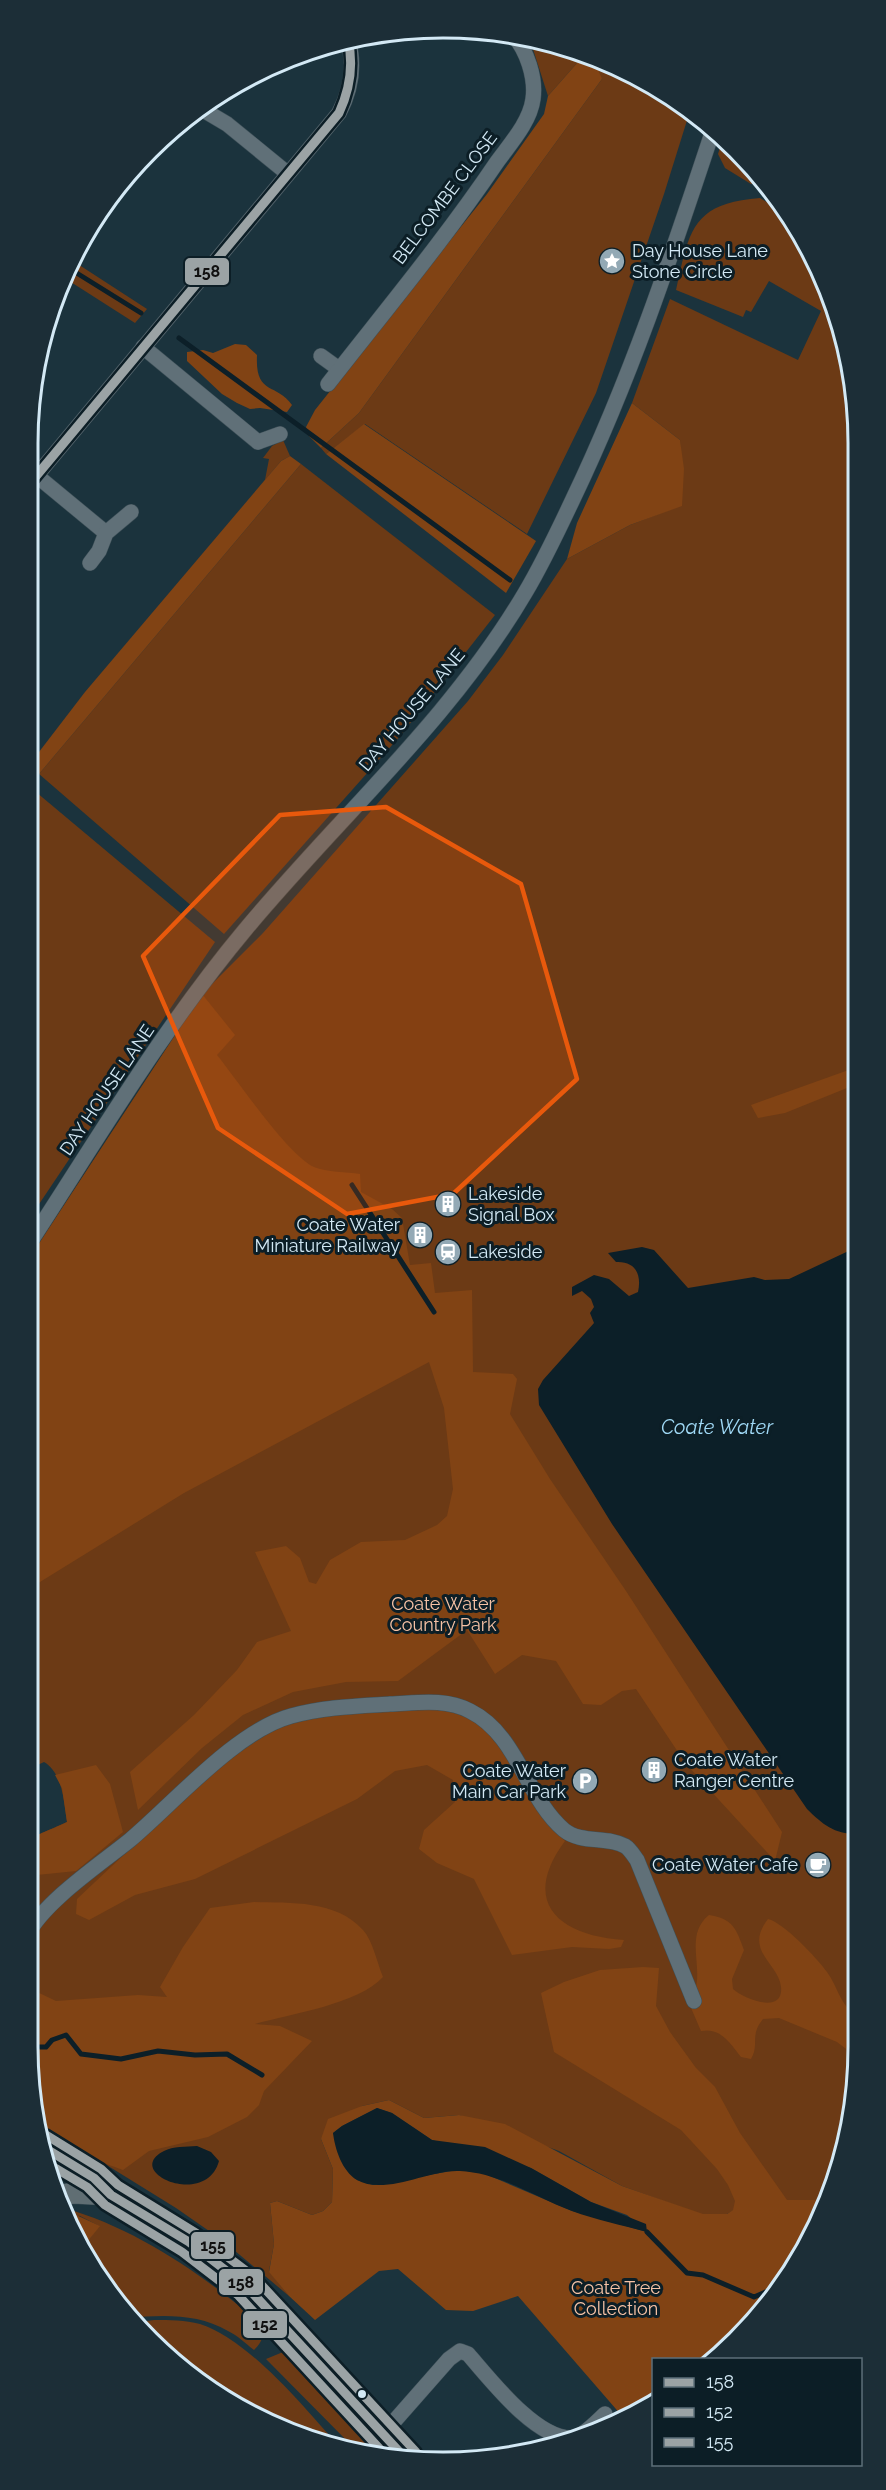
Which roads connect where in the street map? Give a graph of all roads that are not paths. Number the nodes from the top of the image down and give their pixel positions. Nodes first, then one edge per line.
1 (520, 45) edge
2 (349, 48) edge
3 (208, 113) edge
4 (710, 138) edge
5 (287, 173) junction
6 (143, 347) junction
7 (321, 356) dead end
8 (339, 369) junction
9 (328, 384) dead end
10 (280, 434) dead end
11 (38, 475) edge
12 (38, 486) edge
13 (131, 513) dead end
14 (106, 533) junction
15 (90, 563) dead end
16 (38, 1230) edge
17 (38, 1921) edge
18 (694, 2001) dead end
19 (51, 2152) edge
20 (65, 2194) edge
21 (111, 2195) junction
22 (605, 2414) dead end
23 (593, 2424) edge
24 (383, 2434) junction
25 (561, 2435) edge
26 (398, 2450) edge

1 - 8 street, BELCOMBE CLOSE
2 - 5 street
3 - 5 street
4 - 16 street, DAY HOUSE LANE
5 - 6 street
6 - 10 street
6 - 11 street
7 - 8 street
8 - 9 street, BELCOMBE CLOSE
12 - 14 street
13 - 14 street
14 - 15 street
17 - 18 street
19 - 21 main road
20 - 21 main road
21 - 24 main road
22 - 23 street
24 - 25 street
24 - 26 main road

